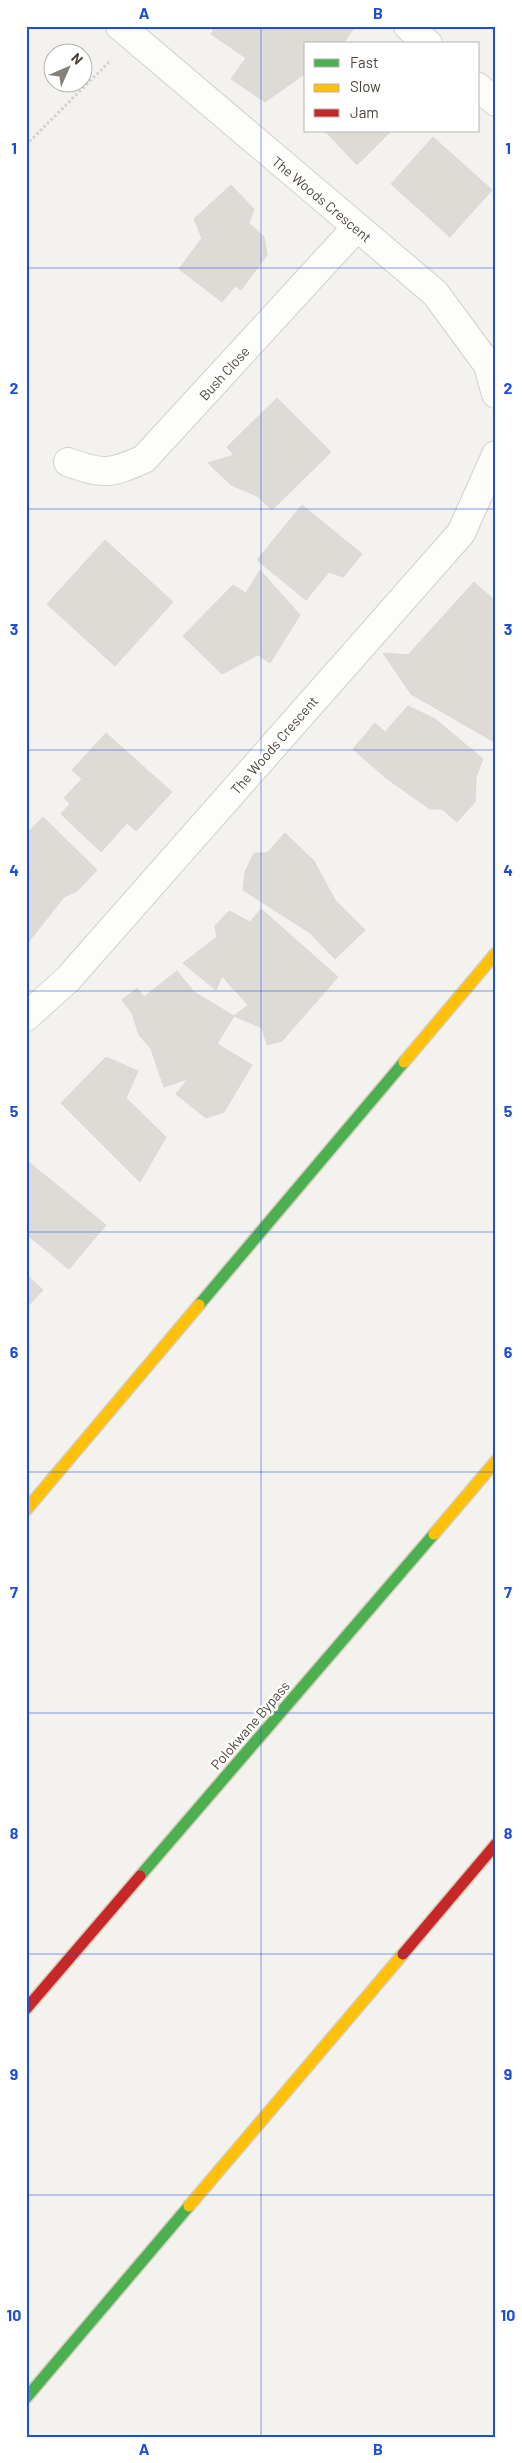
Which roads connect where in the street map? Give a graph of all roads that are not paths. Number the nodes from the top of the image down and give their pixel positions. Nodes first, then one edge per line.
1 (408, 26) edge
2 (127, 32) edge
3 (426, 42) edge
4 (480, 89) edge
5 (496, 102) edge
6 (356, 228) junction
7 (496, 394) edge
8 (496, 455) edge
9 (68, 462) dead end
10 (496, 953) edge
11 (26, 1017) edge
12 (496, 1461) edge
13 (26, 1510) edge
14 (496, 1844) edge
15 (26, 2009) edge
16 (26, 2398) edge

1 - 3 street
2 - 6 street, The Woods Crescent
4 - 5 street
6 - 7 street, The Woods Crescent
6 - 9 street, Bush Close
8 - 11 street, The Woods Crescent
10 - 13 main road
12 - 15 main road, Polokwane Bypass
14 - 16 main road

